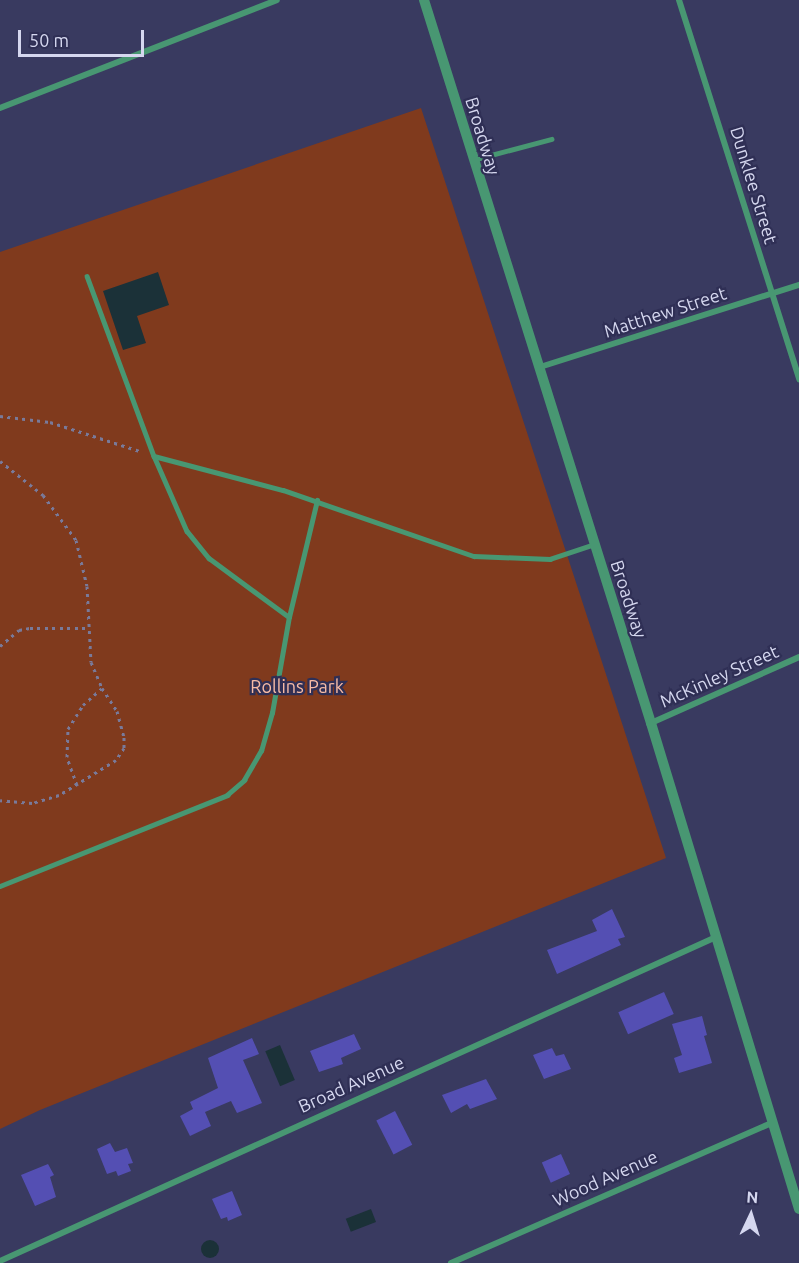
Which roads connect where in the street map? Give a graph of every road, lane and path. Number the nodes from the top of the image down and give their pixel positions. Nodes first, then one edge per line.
1 (277, 0) edge
2 (424, 0) edge
3 (680, 0) edge
4 (0, 108) edge
5 (551, 139) dead end
6 (473, 160) junction
7 (87, 276) dead end
8 (799, 285) edge
9 (772, 293) junction
10 (540, 367) junction
11 (799, 379) edge
12 (0, 416) edge
13 (154, 456) junction
14 (0, 461) edge
15 (317, 500) junction
16 (595, 544) junction
17 (289, 617) junction
18 (89, 628) junction
19 (0, 646) edge
20 (799, 657) edge
21 (102, 688) junction
22 (651, 723) junction
23 (76, 784) junction
24 (0, 800) edge
25 (0, 886) edge
26 (716, 937) junction
27 (772, 1123) junction
28 (799, 1209) edge
29 (0, 1260) edge
30 (451, 1263) edge

1 - 4 street
2 - 6 street, Broadway
3 - 9 street, Dunklee Street
5 - 6 lane
6 - 10 street, Broadway
7 - 13 lane
8 - 9 street, Matthew Street
9 - 10 street, Matthew Street
9 - 11 street, Dunklee Street
10 - 16 street, Broadway
12 - 13 path
13 - 15 lane
13 - 17 lane
14 - 18 path
15 - 16 lane
15 - 17 lane
16 - 22 street, Broadway
17 - 25 lane
18 - 19 path
18 - 21 path
20 - 22 street, McKinley Street
21 - 23 path
21 - 23 path
22 - 26 street, Broadway
23 - 24 path
26 - 27 street, Broadway
26 - 29 street, Broad Avenue
27 - 28 street, Broadway
27 - 30 street, Wood Avenue

